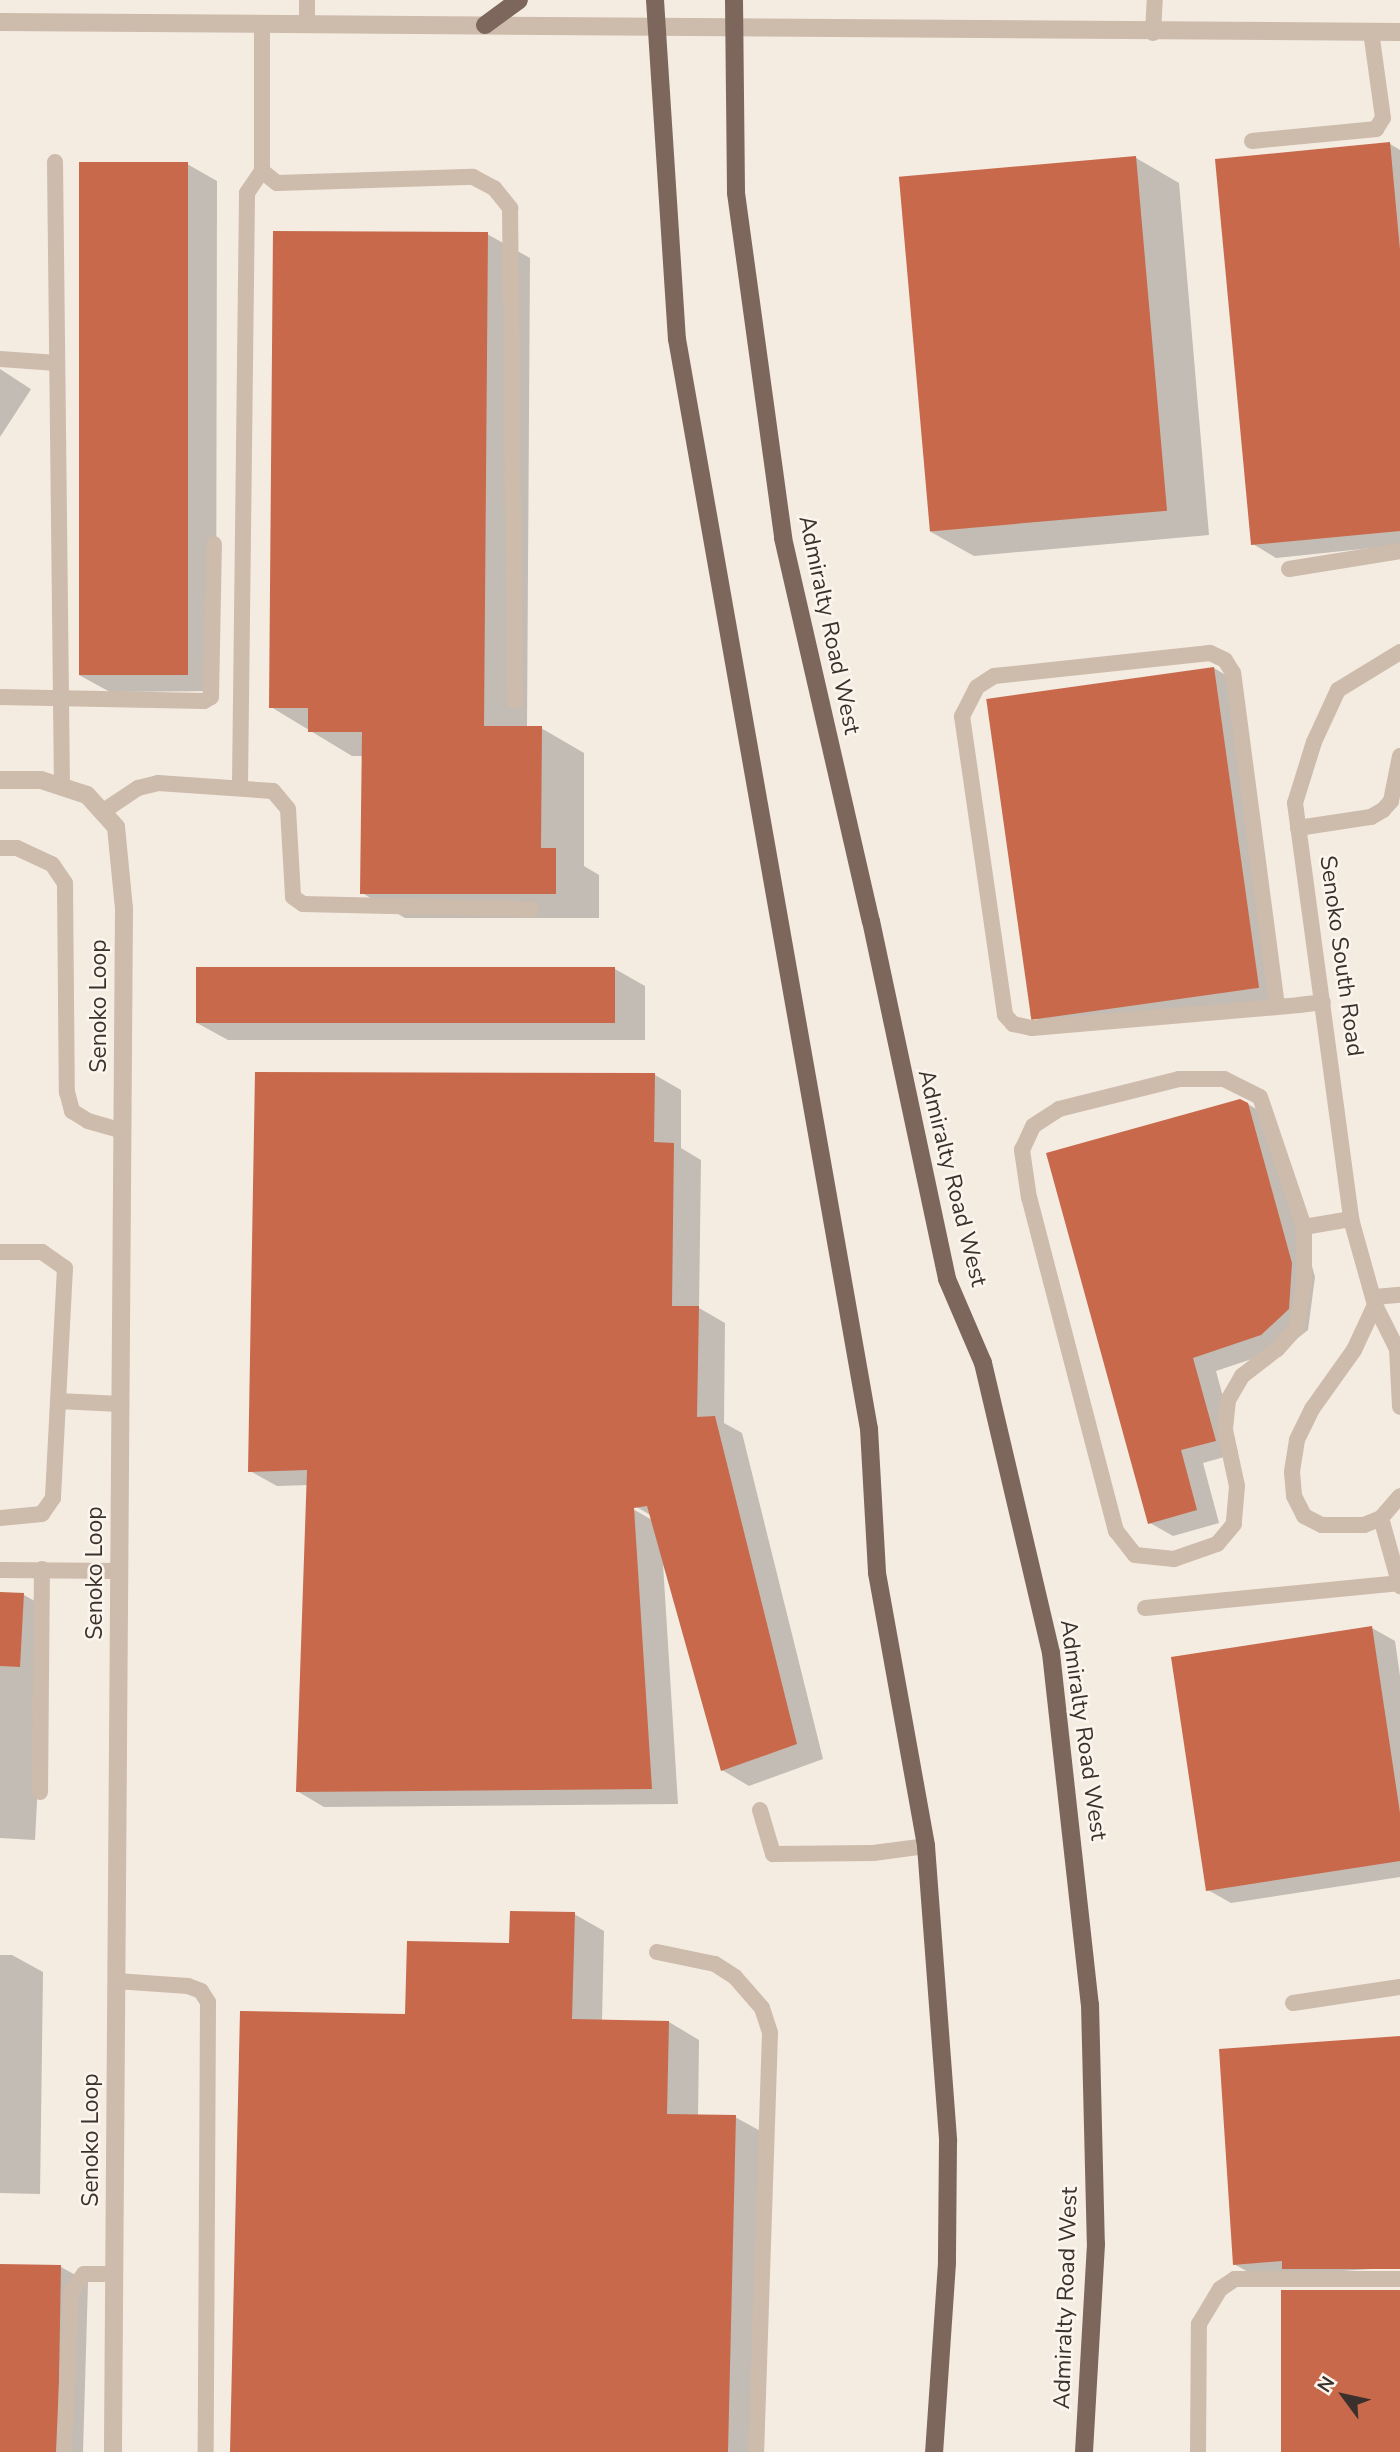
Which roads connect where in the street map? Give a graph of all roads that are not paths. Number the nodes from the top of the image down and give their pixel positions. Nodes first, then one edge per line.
1 (307, 0) edge
2 (519, 0) edge
3 (655, 0) edge
4 (734, 0) edge
5 (1155, 0) edge
6 (0, 22) edge
7 (307, 23) junction
8 (262, 25) junction
9 (485, 25) junction
10 (654, 25) junction
11 (732, 31) junction
12 (1371, 32) junction
13 (1400, 32) edge
14 (1153, 33) junction
15 (1252, 141) dead end
16 (55, 162) dead end
17 (262, 171) junction
18 (0, 359) edge
19 (57, 363) junction
20 (214, 544) dead end
21 (1400, 551) edge
22 (1289, 569) dead end
23 (1400, 652) edge
24 (0, 697) edge
25 (61, 698) junction
26 (515, 701) dead end
27 (1400, 756) edge
28 (0, 780) edge
29 (240, 785) junction
30 (62, 787) junction
31 (102, 812) junction
32 (1298, 828) junction
33 (0, 848) edge
34 (531, 909) dead end
35 (1323, 1002) junction
36 (1276, 1006) junction
37 (122, 1131) junction
38 (1351, 1219) junction
39 (1304, 1227) junction
40 (0, 1252) edge
41 (1400, 1295) edge
42 (1375, 1301) junction
43 (1399, 1349) edge
44 (58, 1401) junction
45 (121, 1404) junction
46 (1400, 1408) edge
47 (1400, 1496) edge
48 (0, 1518) edge
49 (1381, 1518) junction
50 (43, 1569) junction
51 (0, 1570) edge
52 (120, 1571) junction
53 (1399, 1584) edge
54 (1144, 1608) dead end
55 (40, 1792) dead end
56 (760, 1810) dead end
57 (926, 1846) junction
58 (657, 1952) dead end
59 (116, 1981) junction
60 (1400, 1987) edge
61 (1293, 2003) dead end
62 (114, 2274) junction
63 (1400, 2279) edge
64 (64, 2452) edge
65 (113, 2452) edge
66 (206, 2452) edge
67 (756, 2452) edge
68 (934, 2452) edge
69 (1084, 2452) edge
70 (1198, 2452) edge

1 - 7 lane
2 - 9 main road
3 - 10 main road
4 - 11 main road, Admiralty Road West
5 - 14 lane
6 - 8 street
7 - 8 street
7 - 9 street
8 - 17 lane
9 - 10 street
10 - 11 street
10 - 57 main road
11 - 14 street
11 - 69 main road, Admiralty Road West
12 - 13 street
12 - 14 street
12 - 15 lane
16 - 19 lane
17 - 26 lane
17 - 29 lane
18 - 19 lane
19 - 25 lane
20 - 25 lane
21 - 22 lane
23 - 32 lane, Senoko South Road
24 - 25 lane
25 - 30 lane
27 - 32 lane
28 - 30 street, Senoko Loop
29 - 31 lane
29 - 34 lane
30 - 31 street, Senoko Loop
31 - 37 street, Senoko Loop
32 - 35 lane, Senoko South Road
33 - 37 lane
35 - 36 lane
35 - 38 lane, Senoko South Road
36 - 36 lane
37 - 45 street, Senoko Loop
38 - 39 lane
38 - 42 lane, Senoko South Road
39 - 39 lane
40 - 44 lane
41 - 42 lane
42 - 43 lane, Senoko South Road
42 - 49 lane
43 - 46 lane, Senoko South Road
44 - 45 lane
44 - 48 lane
45 - 52 street, Senoko Loop
47 - 49 lane
49 - 53 lane
50 - 51 lane
50 - 52 lane
50 - 55 lane
52 - 59 street, Senoko Loop
53 - 54 lane
56 - 57 lane
57 - 68 main road
58 - 67 lane
59 - 62 street, Senoko Loop
59 - 66 lane
60 - 61 lane
62 - 64 lane
62 - 65 street, Senoko Loop
63 - 70 lane

